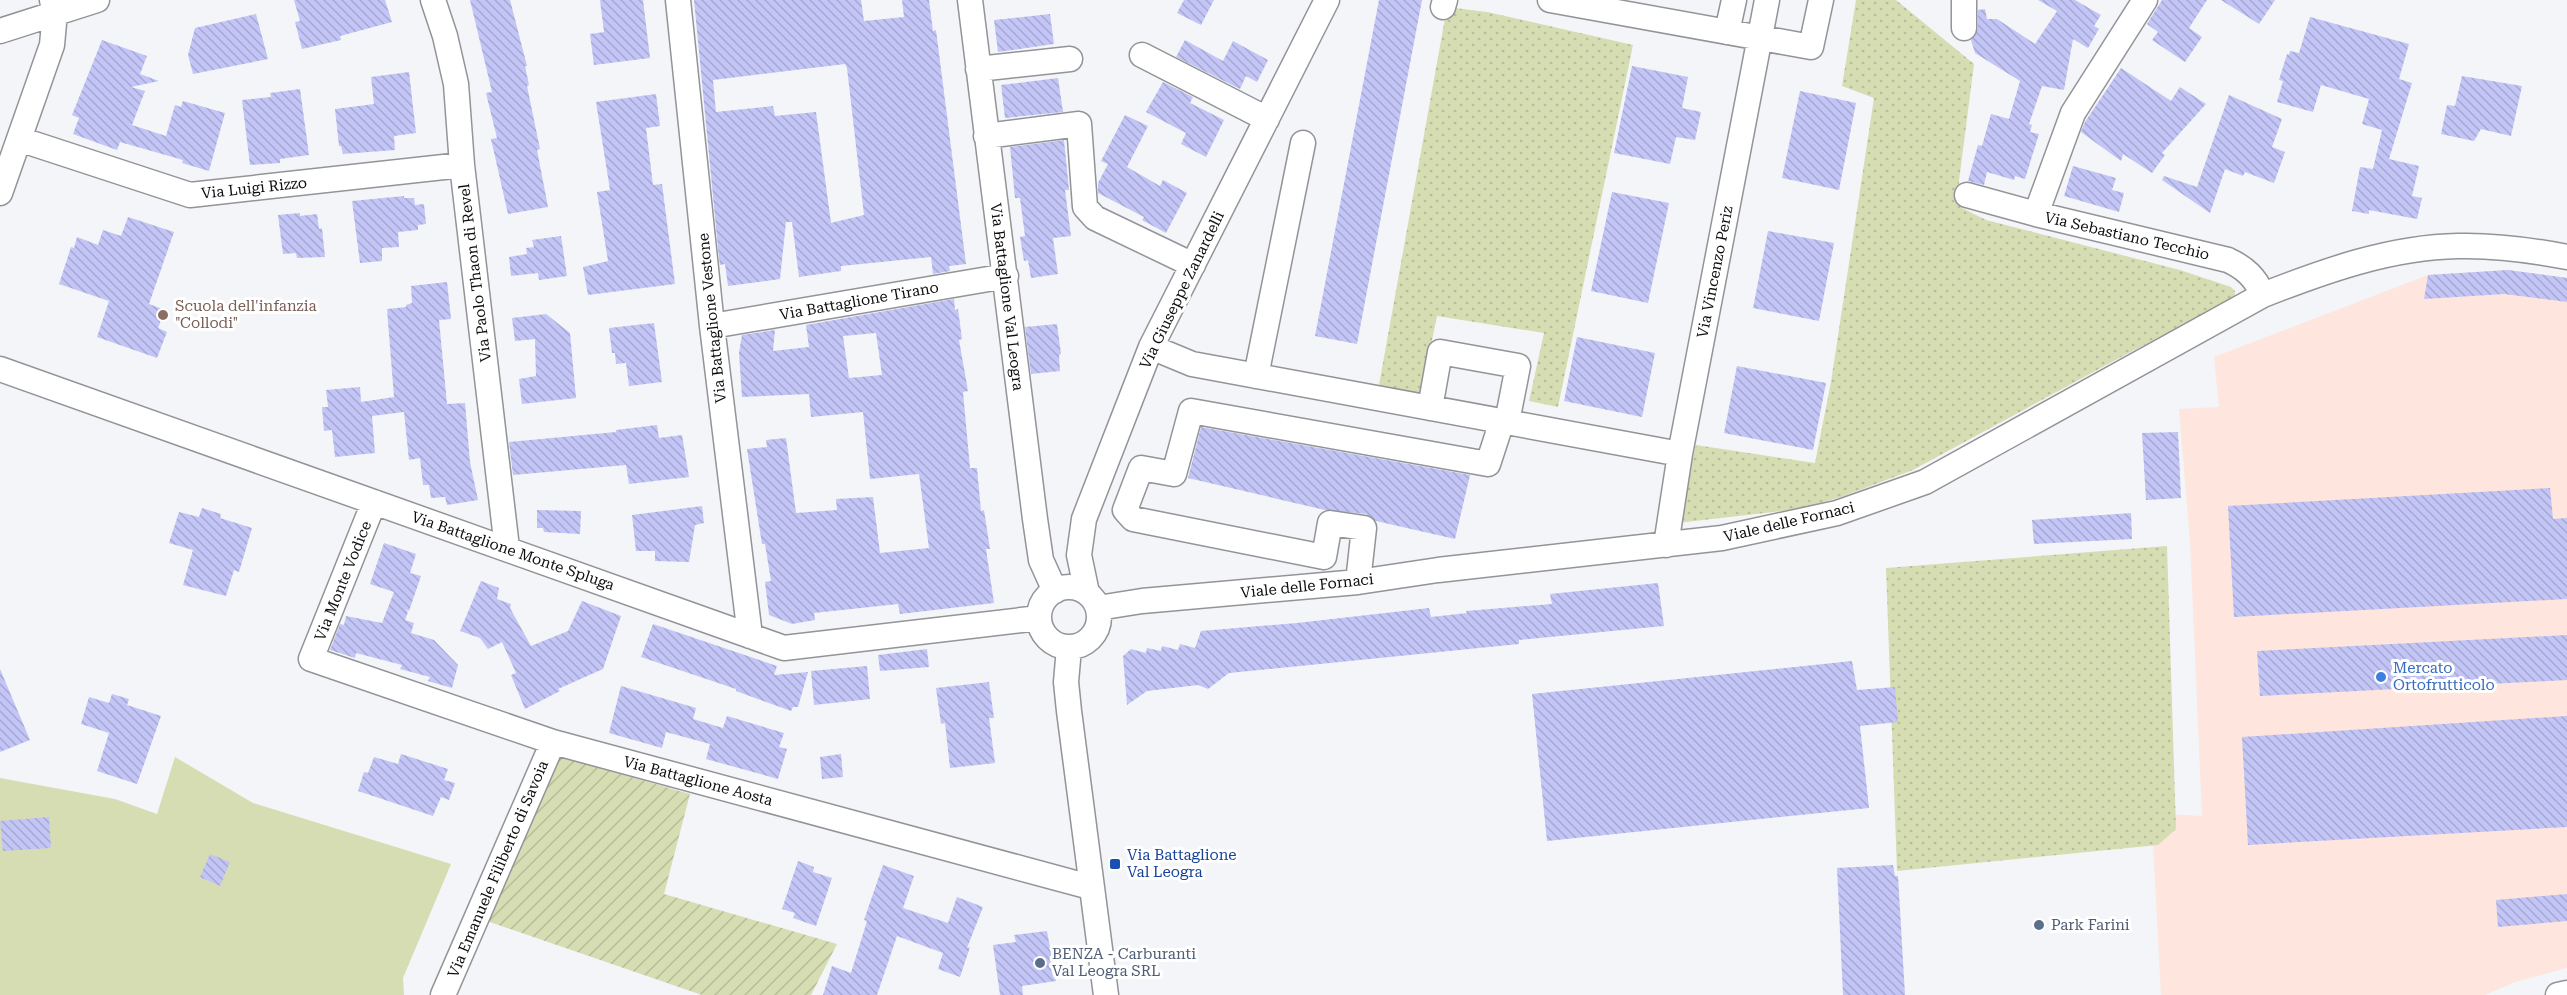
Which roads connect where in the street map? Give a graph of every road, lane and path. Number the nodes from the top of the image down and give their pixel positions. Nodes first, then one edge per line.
1 (97, 0) edge
2 (433, 0) edge
3 (678, 0) edge
4 (970, 0) edge
5 (1327, 0) edge
6 (1550, 0) edge
7 (1734, 0) edge
8 (1767, 0) edge
9 (1821, 0) edge
10 (1964, 0) edge
11 (2145, 0) edge
12 (53, 6) edge
13 (1964, 28) dead end
14 (0, 31) edge
15 (1727, 32) junction
16 (1760, 38) junction
17 (1142, 55) dead end
18 (1070, 59) dead end
19 (978, 69) junction
20 (1267, 119) junction
21 (986, 136) junction
22 (19, 139) junction
23 (1303, 143) dead end
24 (462, 165) junction
25 (0, 193) edge
26 (1967, 195) dead end
27 (2036, 214) junction
28 (2567, 257) edge
29 (1193, 265) junction
30 (1006, 276) junction
31 (2263, 295) junction
32 (712, 326) junction
33 (1151, 347) junction
34 (0, 369) edge
35 (1256, 376) junction
36 (1430, 408) junction
37 (1504, 422) junction
38 (1680, 454) junction
39 (374, 502) junction
40 (1666, 545) junction
41 (507, 548) junction
42 (1358, 582) junction
43 (1055, 591) junction
44 (1092, 600) junction
45 (1039, 618) junction
46 (750, 636) junction
47 (1069, 648) junction
48 (311, 659) joint
49 (553, 742) junction
50 (1090, 887) junction
51 (2567, 993) edge
52 (443, 995) edge
53 (1106, 995) edge
54 (2558, 995) edge

1 - 12 street
2 - 24 street, Via Paolo Thaon di Revel
3 - 32 street, Via Battaglione Vestone
4 - 19 street, Via Battaglione Val Leogra
5 - 20 street, Via Giuseppe Zanardelli
6 - 15 street
7 - 15 street
8 - 16 street, Via Vincenzo Periz
9 - 16 street
10 - 13 street
11 - 27 street, Via Sebastiano Tecchio
12 - 14 street
12 - 22 street
15 - 16 street
16 - 38 street, Via Vincenzo Periz
17 - 20 street
18 - 19 street
19 - 21 street, Via Battaglione Val Leogra
20 - 29 street, Via Giuseppe Zanardelli
21 - 29 street
21 - 30 street, Via Battaglione Val Leogra
22 - 24 street, Via Luigi Rizzo
22 - 25 street
23 - 35 street
24 - 41 street, Via Paolo Thaon di Revel
26 - 27 street
27 - 31 street, Via Sebastiano Tecchio
28 - 31 street, Viale delle Fornaci
29 - 33 street, Via Giuseppe Zanardelli
30 - 32 street, Via Battaglione Tirano
30 - 43 street, Via Battaglione Val Leogra
31 - 40 street, Viale delle Fornaci
32 - 46 street, Via Battaglione Vestone
33 - 35 street
33 - 44 street, Via Giuseppe Zanardelli
34 - 39 street, Via Battaglione Monte Spluga
35 - 36 street
36 - 37 street
36 - 37 street
37 - 38 street
37 - 42 street
38 - 40 street, Via Vincenzo Periz
39 - 41 street, Via Battaglione Monte Spluga
39 - 48 street, Via Monte Vodice
40 - 42 street, Viale delle Fornaci
41 - 46 street, Via Battaglione Monte Spluga
42 - 44 street, Viale delle Fornaci
43 - 44 street
43 - 45 street
44 - 47 street
45 - 46 street, Via Battaglione Monte Spluga
45 - 47 street
47 - 50 street
48 - 49 street, Via Battaglione Aosta
49 - 50 street, Via Battaglione Aosta
49 - 52 street, Via Emanuele Filiberto di Savoia
50 - 53 street
51 - 54 street

